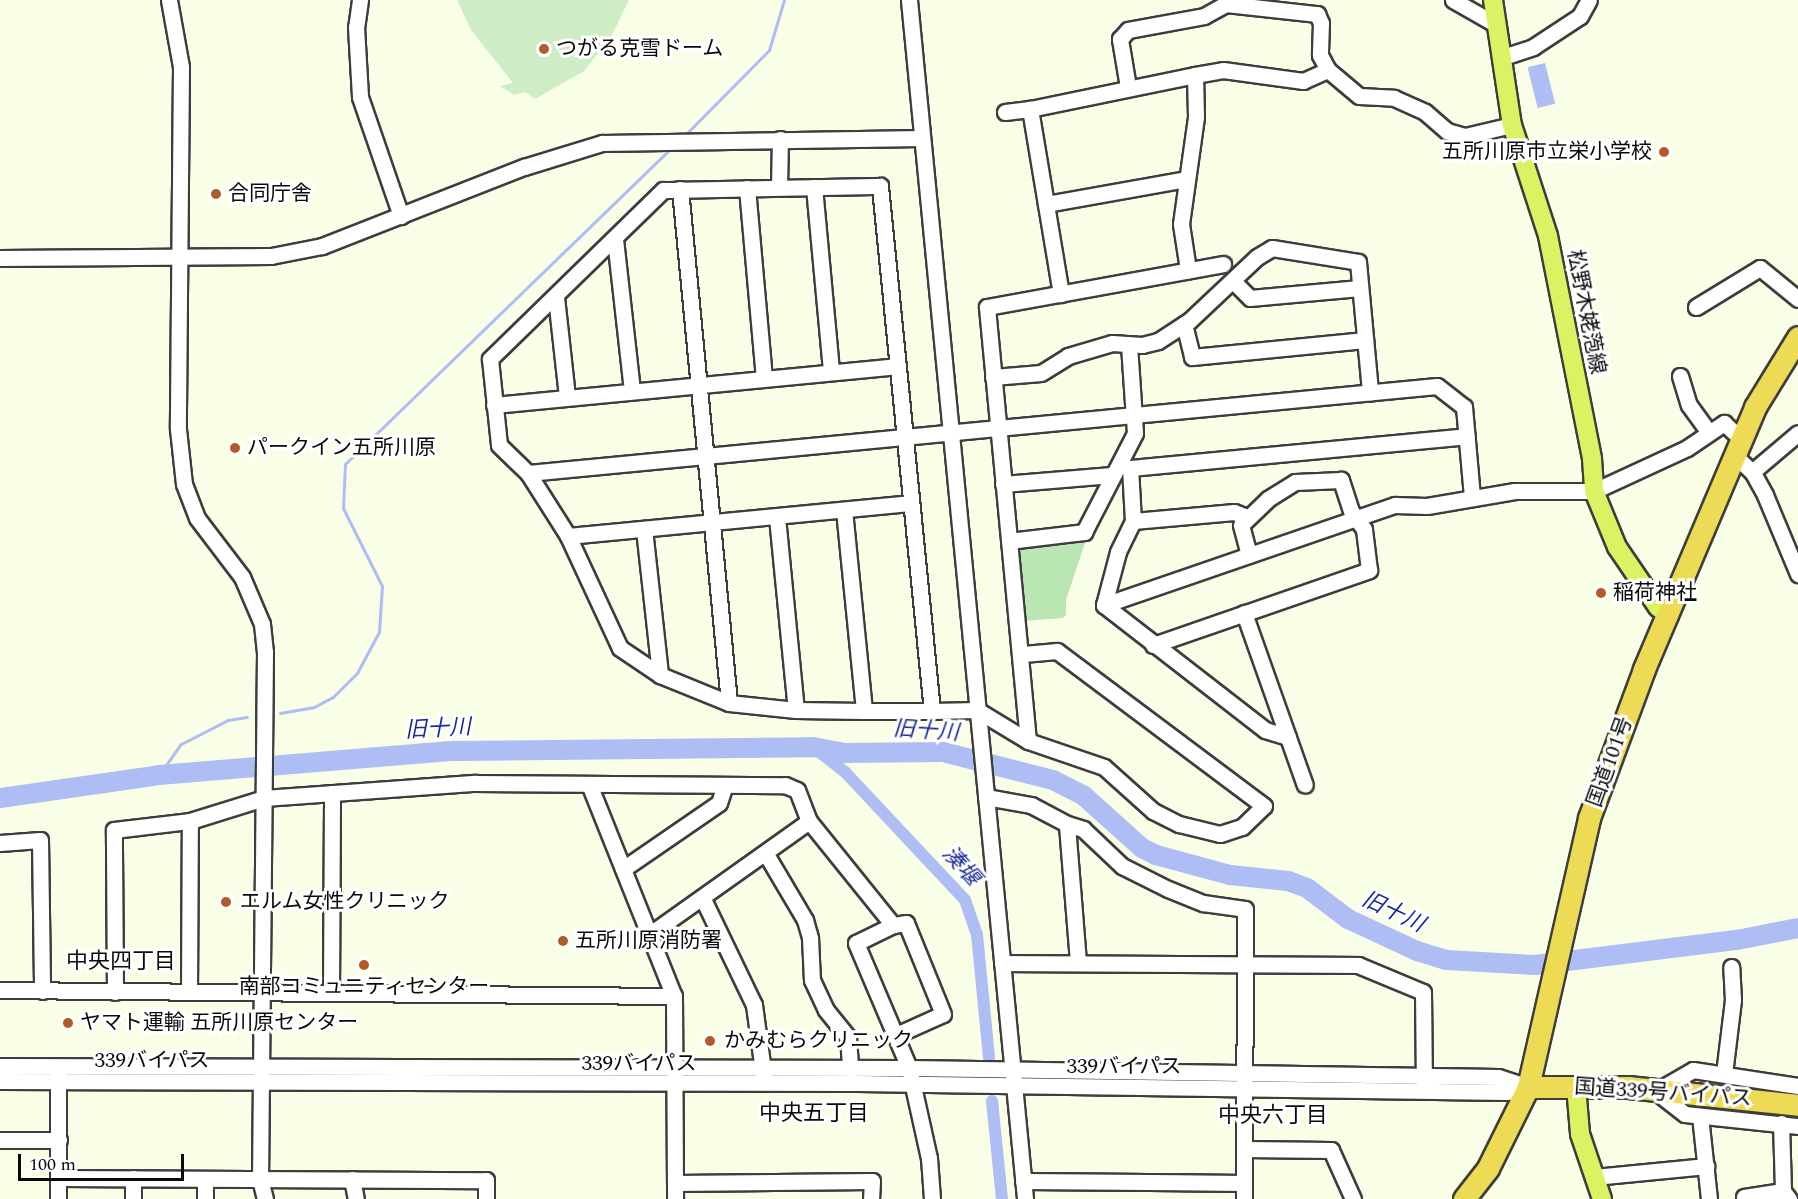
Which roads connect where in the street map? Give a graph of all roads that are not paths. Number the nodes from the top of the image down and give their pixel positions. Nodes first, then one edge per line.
1 (169, 0) edge
2 (360, 0) edge
3 (909, 0) edge
4 (1453, 0) edge
5 (1493, 0) edge
6 (1589, 0) edge
7 (1495, 24) junction
8 (1500, 58) junction
9 (1328, 70) junction
10 (1195, 75) junction
11 (1128, 87) junction
12 (1029, 109) junction
13 (1005, 112) dead end
14 (1512, 124) junction
15 (922, 138) junction
16 (780, 139) junction
17 (1187, 179) junction
18 (779, 187) junction
19 (814, 187) junction
20 (747, 188) junction
21 (680, 189) junction
22 (1046, 204) junction
23 (401, 216) junction
24 (615, 239) junction
25 (0, 258) edge
26 (178, 258) junction
27 (1223, 264) dead end
28 (1188, 270) junction
29 (1233, 281) junction
30 (1360, 288) junction
31 (1061, 294) junction
32 (556, 297) junction
33 (1798, 300) edge
34 (1696, 307) dead end
35 (1184, 324) junction
36 (1798, 337) edge
37 (1365, 340) junction
38 (1129, 345) junction
39 (896, 366) junction
40 (831, 371) junction
41 (1680, 376) dead end
42 (993, 377) junction
43 (764, 378) junction
44 (696, 383) junction
45 (632, 391) junction
46 (1370, 392) junction
47 (567, 397) junction
48 (495, 405) junction
49 (1134, 415) junction
50 (998, 428) junction
51 (951, 432) junction
52 (1709, 433) junction
53 (1798, 433) edge
54 (1466, 436) junction
55 (903, 437) junction
56 (1738, 447) junction
57 (703, 456) junction
58 (1752, 472) junction
59 (528, 473) junction
60 (1112, 475) junction
61 (1003, 484) junction
62 (1594, 490) junction
63 (1472, 497) junction
64 (909, 503) junction
65 (844, 510) junction
66 (777, 517) junction
67 (1247, 517) junction
68 (1355, 518) junction
69 (1133, 521) junction
70 (711, 523) junction
71 (644, 529) junction
72 (568, 536) junction
73 (1009, 541) junction
74 (1249, 555) junction
75 (1798, 574) edge
76 (1104, 605) junction
77 (1244, 613) junction
78 (1669, 616) junction
79 (1153, 645) junction
80 (1020, 654) junction
81 (660, 675) junction
82 (729, 703) junction
83 (796, 710) junction
84 (977, 710) junction
85 (864, 711) junction
86 (932, 711) junction
87 (1288, 737) junction
88 (1028, 741) junction
89 (589, 784) junction
90 (725, 785) junction
91 (1305, 785) dead end
92 (985, 791) junction
93 (332, 793) junction
94 (265, 794) junction
95 (809, 821) junction
96 (190, 822) junction
97 (1067, 824) junction
98 (0, 843) edge
99 (766, 854) junction
100 (623, 869) junction
101 (703, 898) junction
102 (893, 925) junction
103 (650, 934) junction
104 (1078, 962) junction
105 (1002, 963) junction
106 (1245, 963) junction
107 (1731, 967) dead end
108 (0, 990) edge
109 (42, 990) junction
110 (115, 992) junction
111 (189, 992) junction
112 (261, 993) junction
113 (331, 993) junction
114 (674, 996) junction
115 (896, 1035) junction
116 (0, 1066) edge
117 (909, 1068) junction
118 (850, 1069) junction
119 (1012, 1070) junction
120 (58, 1074) junction
121 (261, 1074) junction
122 (1724, 1074) junction
123 (764, 1077) junction
124 (675, 1078) junction
125 (0, 1081) edge
126 (1244, 1082) junction
127 (913, 1084) junction
128 (1424, 1084) junction
129 (1576, 1086) junction
130 (1798, 1086) edge
131 (1528, 1087) junction
132 (1014, 1088) junction
133 (1657, 1089) junction
134 (1798, 1105) edge
135 (1700, 1116) junction
136 (1781, 1123) junction
137 (1798, 1126) edge
138 (0, 1140) edge
139 (59, 1140) junction
140 (1244, 1149) junction
141 (1706, 1166) junction
142 (1594, 1177) junction
143 (59, 1178) junction
144 (133, 1178) junction
145 (260, 1179) junction
146 (352, 1179) junction
147 (205, 1180) junction
148 (1023, 1181) junction
149 (676, 1183) junction
150 (747, 1183) junction
151 (809, 1183) junction
152 (1244, 1183) junction
153 (1786, 1195) edge
154 (1744, 1197) dead end
155 (58, 1199) edge
156 (133, 1199) edge
157 (205, 1199) edge
158 (265, 1199) edge
159 (357, 1199) edge
160 (486, 1199) edge
161 (675, 1199) edge
162 (747, 1199) edge
163 (809, 1199) edge
164 (871, 1199) edge
165 (932, 1199) edge
166 (1025, 1199) edge
167 (1244, 1199) edge
168 (1353, 1199) edge
169 (1464, 1199) edge
170 (1602, 1199) edge
171 (1709, 1199) edge

1 - 26 street
2 - 23 street
3 - 15 street
4 - 7 street
5 - 7 main road, 松野木姥萢線
6 - 8 street
7 - 8 main road, 松野木姥萢線
8 - 14 main road, 松野木姥萢線
9 - 10 street
9 - 11 street
9 - 14 street
10 - 11 street
10 - 17 street
11 - 12 street
12 - 13 street
12 - 22 street
14 - 62 main road, 松野木姥萢線
15 - 16 street
15 - 51 street
16 - 18 street
16 - 23 street
17 - 22 street
17 - 28 street
18 - 19 street
18 - 20 street
19 - 39 street
19 - 40 street
20 - 21 street
20 - 43 street
21 - 24 street
21 - 44 street
22 - 31 street
23 - 26 street
24 - 32 street
24 - 45 street
25 - 26 street
26 - 94 street
27 - 28 street
28 - 31 street
29 - 30 street
29 - 30 street
29 - 35 street
30 - 37 street
31 - 42 street
32 - 47 street
32 - 48 street
33 - 34 street
35 - 37 street
35 - 38 street
36 - 56 highway, 国道101号
37 - 46 street
38 - 42 street
38 - 49 street
39 - 40 street
39 - 55 street
40 - 43 street
41 - 52 street
42 - 50 street
43 - 44 street
44 - 45 street
44 - 57 street
45 - 47 street
46 - 49 street
46 - 54 street
47 - 48 street
48 - 59 street
49 - 50 street
49 - 60 street
50 - 51 street
50 - 61 street
51 - 55 street
51 - 84 street
52 - 56 street
52 - 62 street
53 - 58 street
54 - 63 street
54 - 69 street
55 - 57 street
55 - 64 street
56 - 58 street
56 - 78 highway, 国道101号
57 - 59 street
57 - 70 street
58 - 75 street
59 - 72 street
60 - 61 street
60 - 73 street
61 - 73 street
62 - 63 street
62 - 78 main road, 松野木姥萢線
63 - 68 street
64 - 65 street
64 - 86 street
65 - 66 street
65 - 85 street
66 - 70 street
66 - 83 street
67 - 68 street
67 - 69 street
67 - 74 street
68 - 74 street
68 - 77 street
69 - 76 street
70 - 71 street
70 - 82 street
71 - 72 street
71 - 81 street
72 - 81 street
73 - 80 street
74 - 76 street
76 - 79 street
77 - 79 street
77 - 87 street
78 - 131 highway, 国道101号
79 - 87 street
80 - 88 street
80 - 88 street
81 - 82 street
82 - 83 street
83 - 85 street
84 - 86 street
84 - 88 street
84 - 92 street
85 - 86 street
87 - 91 street
89 - 90 street
89 - 93 street
89 - 100 street
90 - 95 street
90 - 100 street
92 - 97 street
92 - 105 street
93 - 94 street
93 - 113 street
94 - 96 street
94 - 112 street
95 - 99 street
95 - 102 street
96 - 110 street
96 - 111 street
97 - 104 street
97 - 106 street
98 - 109 street
99 - 101 street
99 - 118 street
100 - 103 street
101 - 103 street
101 - 123 street
102 - 115 street
102 - 115 street
103 - 114 street
104 - 105 street
104 - 106 street
105 - 119 street
106 - 126 street
106 - 128 street
107 - 122 street
108 - 109 street
109 - 110 street
110 - 111 street
111 - 112 street
112 - 113 street
112 - 121 street
113 - 114 street
114 - 124 street
115 - 117 street
116 - 120 street
117 - 118 street
117 - 119 street
117 - 127 street
118 - 123 street
119 - 126 street
119 - 132 street
120 - 121 street, 339バイパス
120 - 125 street, 339バイパス
120 - 139 street
121 - 124 street, 339バイパス
121 - 145 street
122 - 130 street
122 - 133 street
123 - 124 street, 339バイパス
123 - 127 street, 339バイパス
124 - 149 street
126 - 128 street, 339バイパス
126 - 132 street, 339バイパス
126 - 140 street
127 - 132 street, 339バイパス
127 - 165 street
128 - 131 street, 339バイパス
129 - 131 highway, 国道339号バイパス
129 - 133 highway, 国道339号バイパス
129 - 142 main road
131 - 169 highway, 国道101号
132 - 148 street
133 - 134 highway, 国道339号バイパス
133 - 135 street
135 - 136 street
135 - 141 street
136 - 137 street
136 - 153 street
138 - 139 street
139 - 143 street
140 - 152 street
140 - 168 street
141 - 142 street
141 - 171 street
142 - 170 main road
143 - 144 street
143 - 155 street
144 - 147 street
144 - 156 street
145 - 146 street
145 - 147 street
145 - 158 street
146 - 159 street
146 - 160 street
147 - 157 street
148 - 152 street
148 - 166 street
149 - 150 street
149 - 161 street
150 - 151 street
150 - 162 street
151 - 163 street
151 - 164 street
152 - 167 street
153 - 154 street

